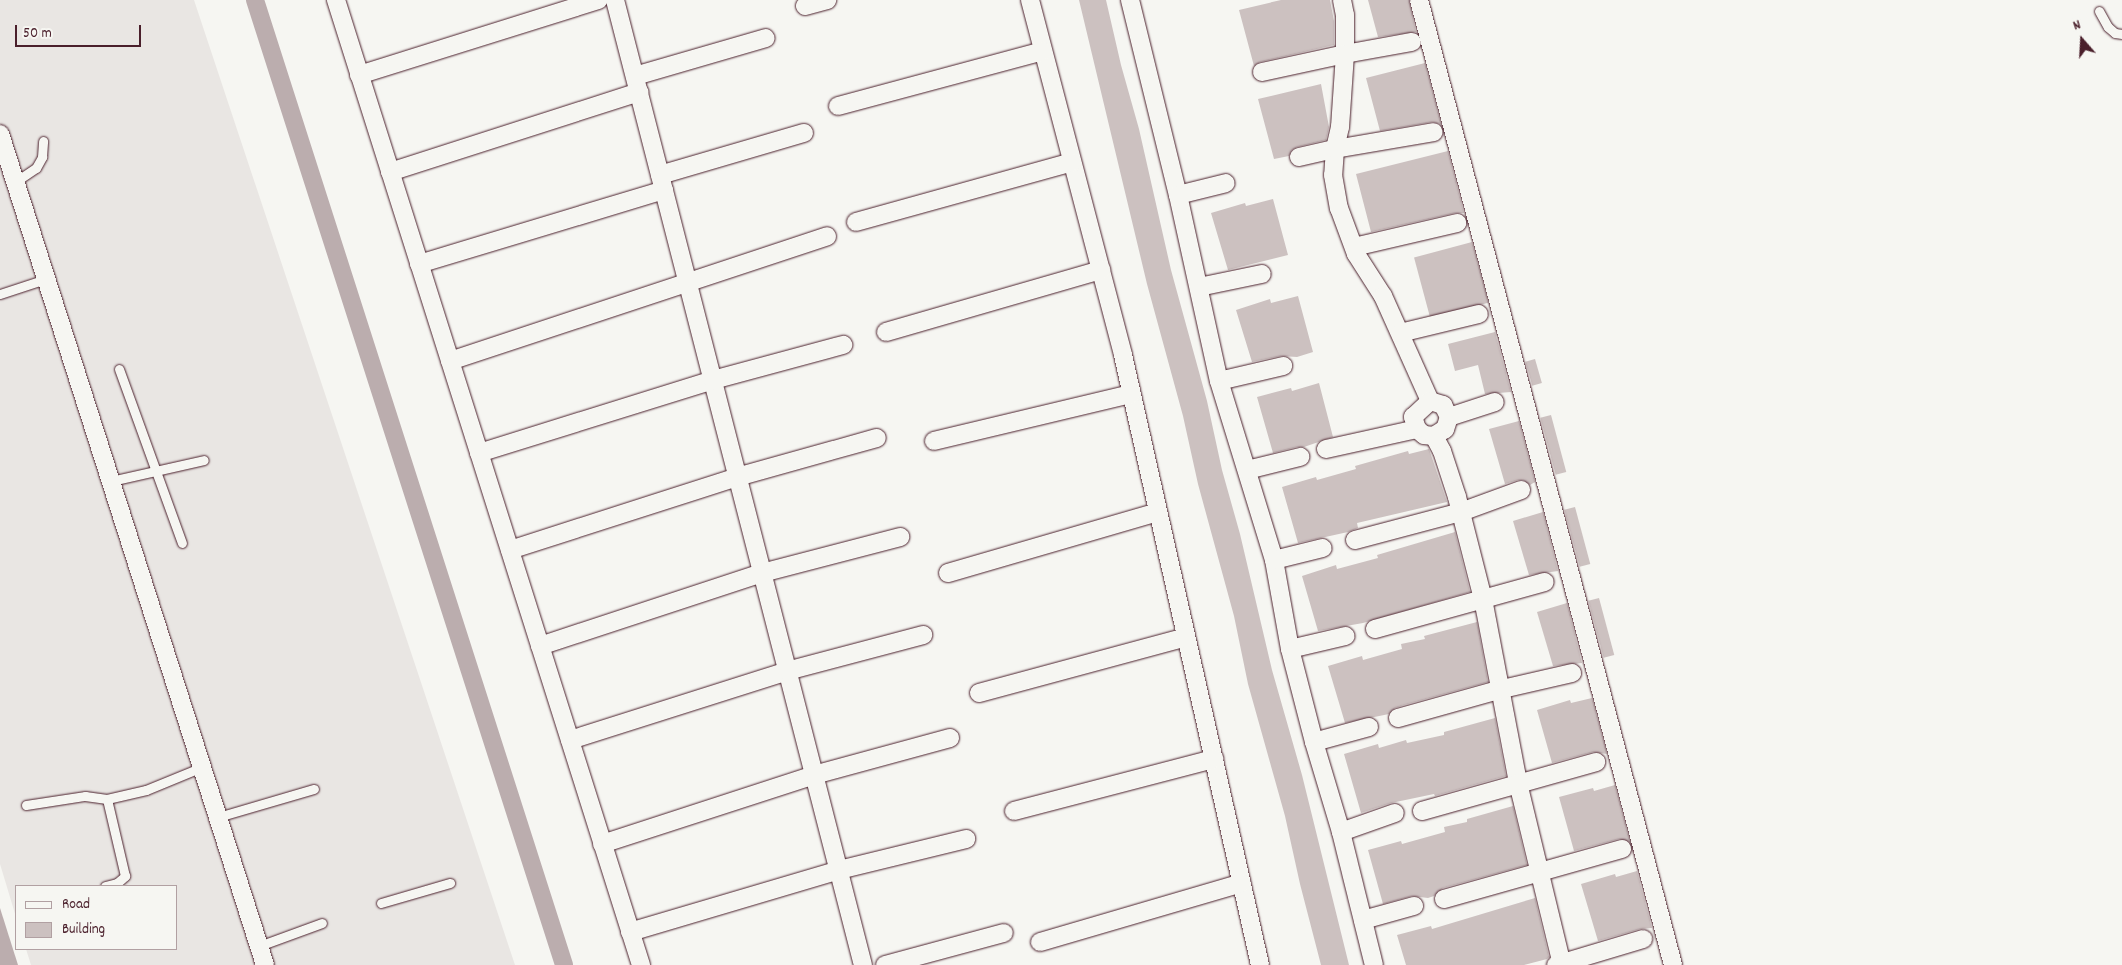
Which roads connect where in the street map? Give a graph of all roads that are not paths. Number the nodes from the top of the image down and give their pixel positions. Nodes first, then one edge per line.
1 (336, 0) edge
2 (598, 0) edge
3 (615, 0) edge
4 (827, 0) edge
5 (1030, 0) edge
6 (1130, 0) edge
7 (1342, 0) edge
8 (1419, 0) edge
9 (805, 6) dead end
10 (2099, 11) dead end
11 (2122, 34) edge
12 (766, 38) dead end
13 (1412, 42) dead end
14 (1044, 51) junction
15 (1345, 54) junction
16 (1262, 72) dead end
17 (360, 75) junction
18 (637, 84) junction
19 (838, 106) dead end
20 (1434, 132) dead end
21 (804, 133) dead end
22 (0, 134) edge
23 (43, 141) dead end
24 (1335, 149) junction
25 (1299, 157) dead end
26 (1072, 162) junction
27 (390, 172) junction
28 (15, 182) junction
29 (662, 183) junction
30 (1226, 183) dead end
31 (1178, 195) junction
32 (856, 222) dead end
33 (1456, 224) dead end
34 (827, 236) dead end
35 (1354, 247) junction
36 (419, 264) junction
37 (1100, 270) junction
38 (1262, 274) dead end
39 (46, 279) junction
40 (688, 284) junction
41 (1199, 287) junction
42 (0, 294) edge
43 (1479, 314) dead end
44 (886, 332) dead end
45 (1400, 333) junction
46 (843, 345) dead end
47 (450, 361) junction
48 (1283, 366) dead end
49 (119, 369) dead end
50 (713, 380) junction
51 (1219, 381) junction
52 (1131, 394) junction
53 (1430, 401) junction
54 (1495, 402) dead end
55 (1449, 417) junction
56 (1416, 429) junction
57 (1434, 436) junction
58 (877, 438) dead end
59 (934, 441) dead end
60 (1326, 449) dead end
61 (479, 453) junction
62 (1300, 457) dead end
63 (204, 460) dead end
64 (154, 470) junction
65 (1247, 470) junction
66 (738, 477) junction
67 (111, 481) junction
68 (1521, 490) dead end
69 (1158, 512) junction
70 (1461, 512) junction
71 (900, 537) dead end
72 (1355, 540) dead end
73 (182, 543) dead end
74 (1323, 548) dead end
75 (510, 550) junction
76 (1274, 560) junction
77 (948, 572) dead end
78 (762, 573) junction
79 (1545, 582) dead end
80 (1483, 599) junction
81 (1375, 628) dead end
82 (923, 635) dead end
83 (1346, 636) dead end
84 (1186, 637) junction
85 (540, 646) junction
86 (1290, 650) junction
87 (787, 671) junction
88 (1572, 673) dead end
89 (1498, 690) junction
90 (979, 693) dead end
91 (1398, 718) dead end
92 (1369, 728) dead end
93 (950, 738) dead end
94 (570, 740) junction
95 (1314, 742) junction
96 (1214, 759) junction
97 (1596, 762) dead end
98 (202, 767) junction
99 (814, 774) junction
100 (1518, 783) junction
101 (314, 789) dead end
102 (107, 799) junction
103 (26, 805) dead end
104 (1014, 811) dead end
105 (1422, 811) dead end
106 (1395, 814) dead end
107 (218, 817) junction
108 (1341, 832) junction
109 (966, 839) dead end
110 (602, 844) junction
111 (1622, 849) dead end
112 (839, 870) junction
113 (1540, 873) junction
114 (450, 883) dead end
115 (1242, 883) junction
116 (109, 885) edge
117 (1444, 899) dead end
118 (381, 903) dead end
119 (1414, 906) dead end
120 (1363, 920) junction
121 (322, 923) dead end
122 (630, 932) junction
123 (1004, 933) dead end
124 (1643, 939) dead end
125 (1040, 942) dead end
126 (259, 946) junction
127 (1560, 964) edge
128 (265, 965) edge
129 (641, 965) edge
130 (863, 965) edge
131 (885, 965) edge
132 (1260, 965) edge
133 (1374, 965) edge
134 (1673, 965) edge

1 - 17 street
2 - 17 street
3 - 18 street
4 - 9 street
5 - 14 street
6 - 31 street
7 - 15 street
8 - 134 street
10 - 11 lane
12 - 18 street
13 - 15 street
14 - 19 street
14 - 26 street
15 - 16 street
15 - 24 street
17 - 27 street
18 - 27 street
18 - 29 street
20 - 24 street
21 - 29 street
22 - 28 street
23 - 28 lane
24 - 25 street
24 - 35 street
26 - 32 street
26 - 37 street
27 - 36 street
28 - 39 street
29 - 36 street
29 - 40 street
30 - 31 street
31 - 41 street
33 - 35 street
34 - 40 street
35 - 45 street
36 - 47 street
37 - 44 street
37 - 52 street
38 - 41 street
39 - 42 lane
39 - 67 street
40 - 47 street
40 - 50 street
41 - 51 street
43 - 45 street
45 - 53 street
46 - 50 street
47 - 61 street
48 - 51 street
49 - 64 lane
50 - 61 street
50 - 66 street
51 - 65 street
52 - 59 street
52 - 69 street
53 - 55 street
53 - 56 street
54 - 55 street
55 - 57 street
56 - 57 street
56 - 60 street
57 - 70 street
58 - 66 street
61 - 75 street
62 - 65 street
63 - 64 lane
64 - 67 lane
64 - 73 lane
65 - 76 street
66 - 75 street
66 - 78 street
67 - 98 street
68 - 70 street
69 - 77 street
69 - 84 street
70 - 72 street
70 - 80 street
71 - 78 street
74 - 76 street
75 - 85 street
76 - 86 street
78 - 85 street
78 - 87 street
79 - 80 street
80 - 81 street
80 - 89 street
82 - 87 street
83 - 86 street
84 - 90 street
84 - 96 street
85 - 94 street
86 - 95 street
87 - 94 street
87 - 99 street
88 - 89 street
89 - 91 street
89 - 100 street
92 - 95 street
93 - 99 street
94 - 110 street
95 - 108 street
96 - 104 street
96 - 115 street
97 - 100 street
98 - 102 lane
98 - 107 street
99 - 110 street
99 - 112 street
100 - 105 street
100 - 113 street
101 - 107 lane
102 - 103 lane
102 - 116 lane
106 - 108 street
107 - 126 street
108 - 120 street
109 - 112 street
110 - 122 street
111 - 113 street
112 - 122 street
112 - 130 street
113 - 117 street
113 - 127 street
114 - 118 lane
115 - 125 street
115 - 132 street
119 - 120 street
120 - 133 street
121 - 126 lane
122 - 129 street
123 - 131 street
124 - 127 street
126 - 128 street

